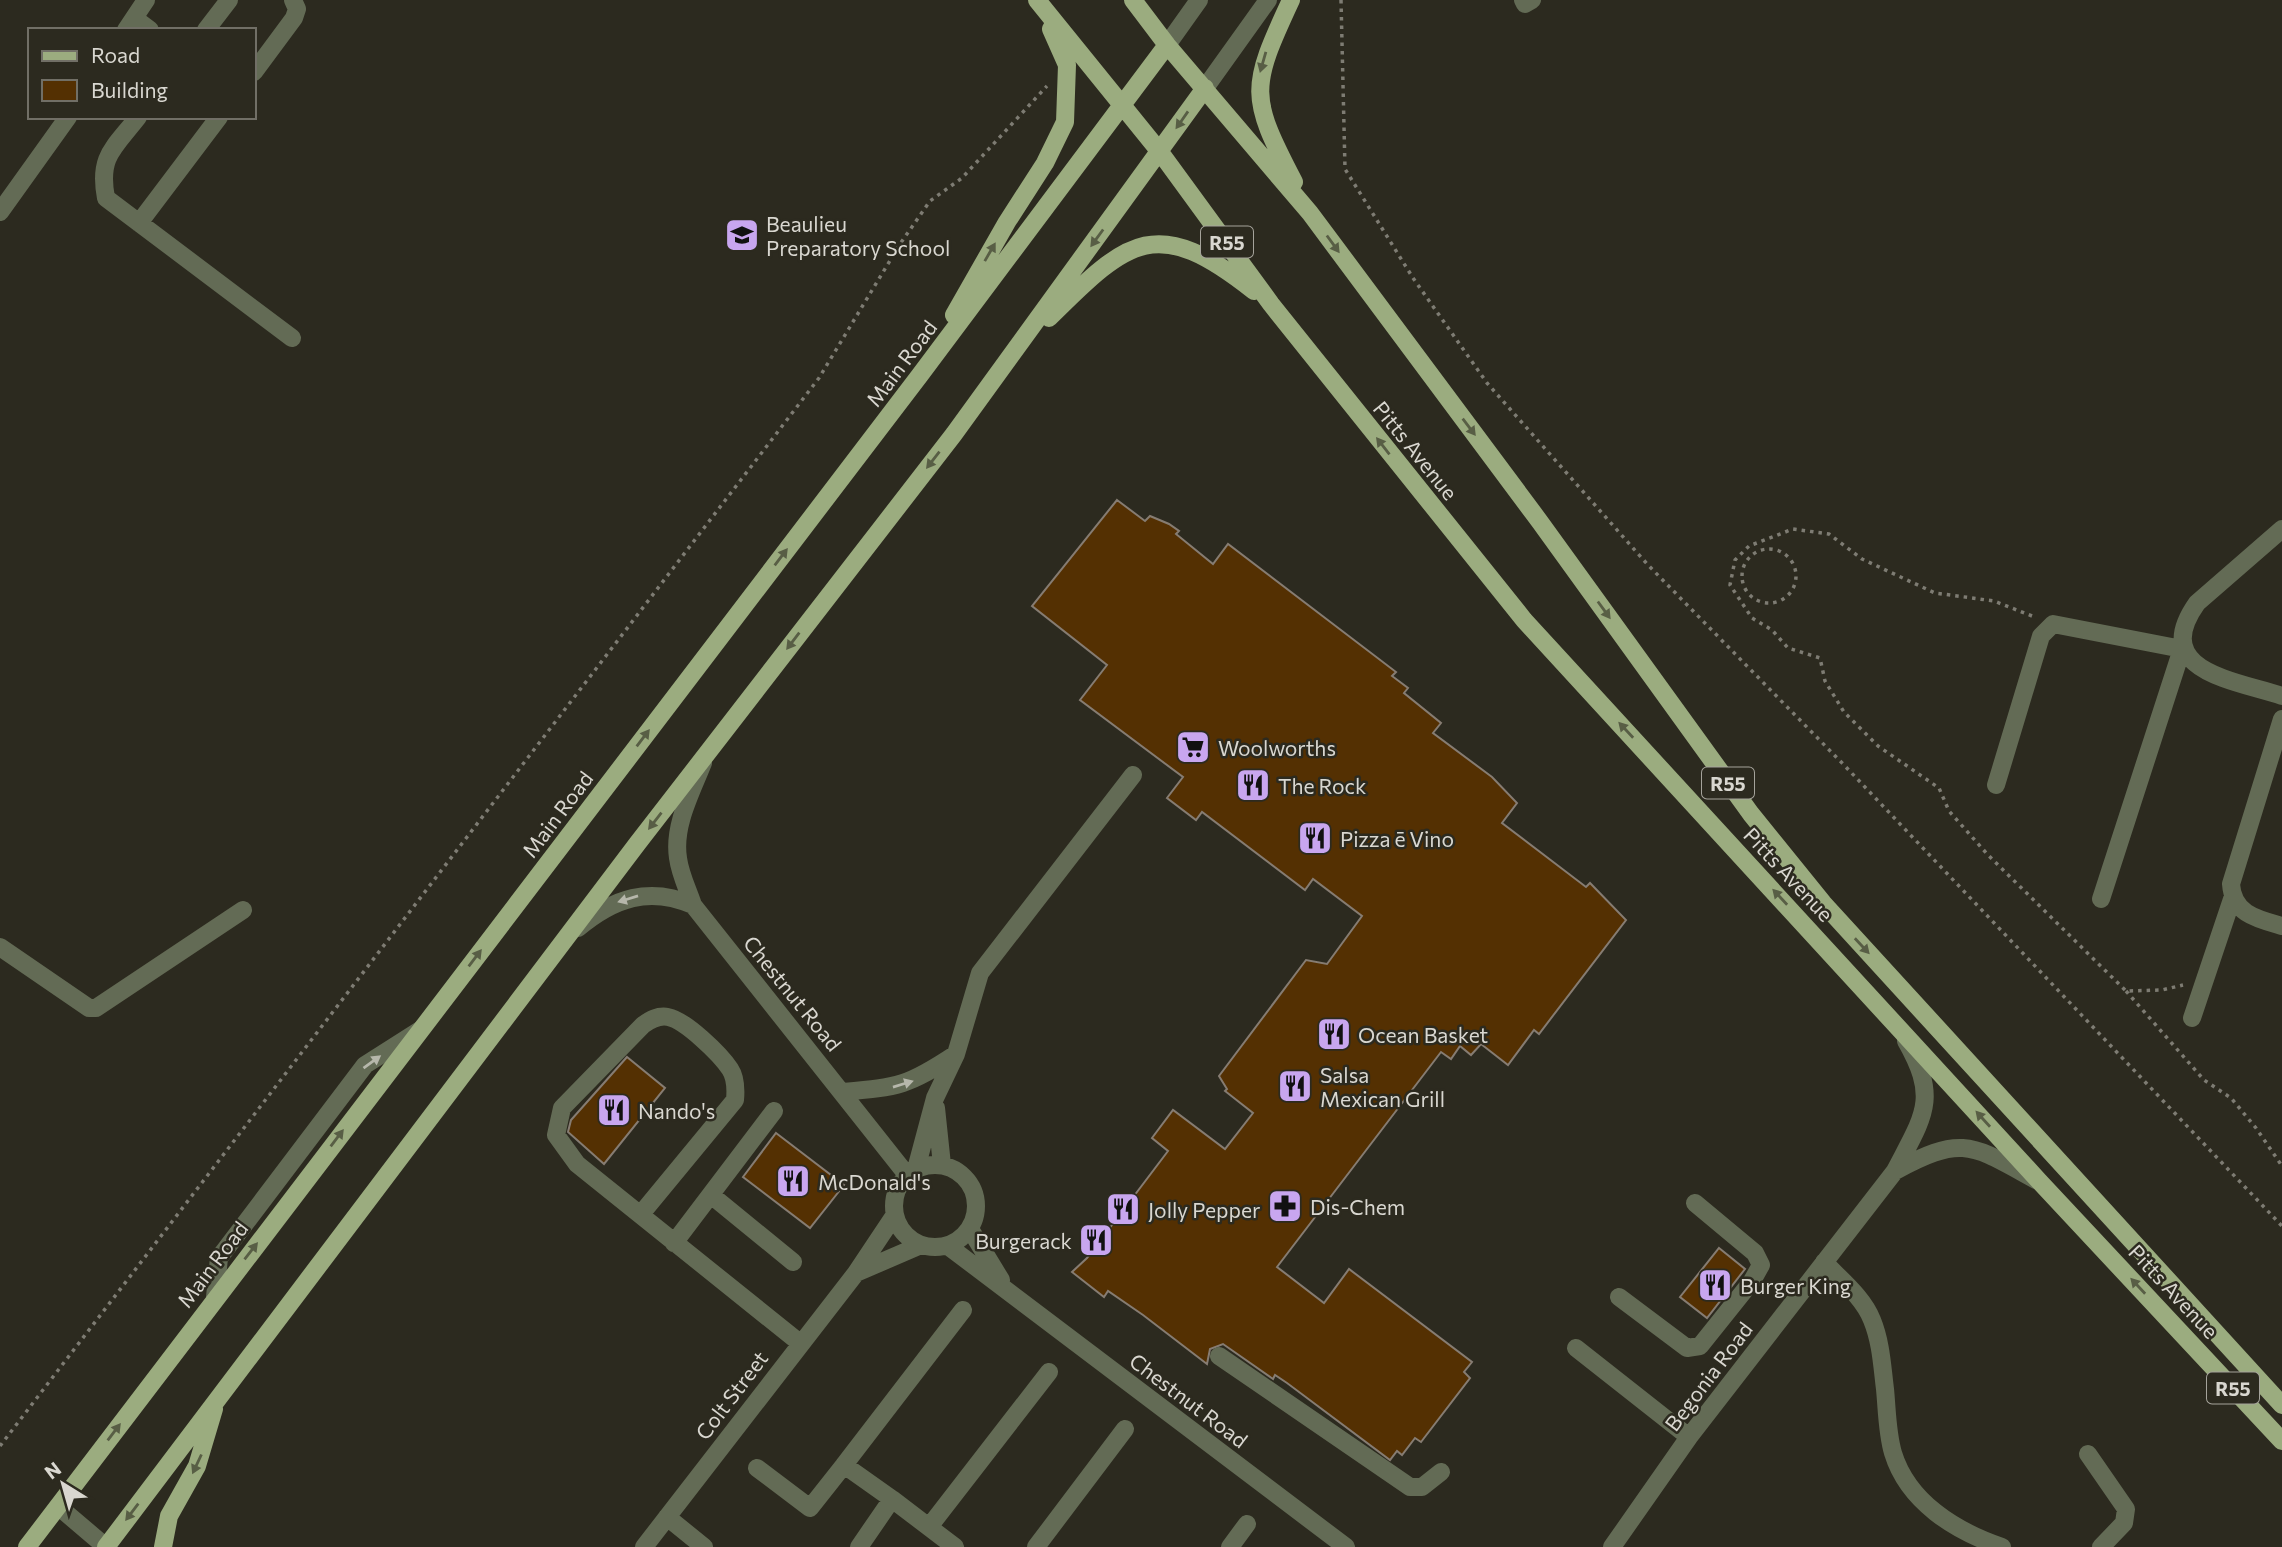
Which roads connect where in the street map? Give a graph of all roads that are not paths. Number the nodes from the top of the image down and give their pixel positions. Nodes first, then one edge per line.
1 (146, 0) edge
2 (229, 0) edge
3 (293, 0) edge
4 (1133, 0) edge
5 (1199, 0) edge
6 (1268, 0) edge
7 (1291, 0) edge
8 (1523, 0) edge
9 (1532, 0) edge
10 (1038, 2) edge
11 (130, 24) edge
12 (208, 28) edge
13 (1167, 45) junction
14 (256, 69) edge
15 (1205, 88) junction
16 (1122, 107) junction
17 (67, 119) edge
18 (136, 119) edge
19 (217, 119) edge
20 (1160, 152) junction
21 (0, 212) edge
22 (1310, 212) junction
23 (139, 223) junction
24 (1271, 304) junction
25 (292, 338) dead end
26 (920, 375) junction
27 (954, 434) junction
28 (2282, 529) edge
29 (2182, 649) junction
30 (2282, 696) edge
31 (2282, 719) edge
32 (706, 755) junction
33 (1133, 775) dead end
34 (1996, 785) dead end
35 (2232, 898) junction
36 (2101, 900) dead end
37 (693, 905) junction
38 (243, 910) dead end
39 (2282, 926) edge
40 (565, 938) junction
41 (0, 947) edge
42 (2192, 1018) dead end
43 (1895, 1023) junction
44 (956, 1054) junction
45 (843, 1092) junction
46 (935, 1098) junction
47 (775, 1111) dead end
48 (943, 1165) junction
49 (1895, 1171) junction
50 (912, 1172) junction
51 (2039, 1181) junction
52 (711, 1195) junction
53 (1695, 1203) dead end
54 (640, 1214) junction
55 (894, 1216) junction
56 (970, 1229) junction
57 (674, 1243) junction
58 (921, 1245) junction
59 (948, 1245) junction
60 (793, 1262) dead end
61 (1824, 1262) junction
62 (856, 1273) junction
63 (1006, 1289) junction
64 (1619, 1297) dead end
65 (963, 1310) dead end
66 (800, 1343) junction
67 (1576, 1348) dead end
68 (1219, 1356) dead end
69 (1049, 1372) dead end
70 (218, 1400) junction
71 (2282, 1405) edge
72 (1125, 1429) dead end
73 (1689, 1437) junction
74 (2282, 1441) edge
75 (2088, 1454) dead end
76 (844, 1465) junction
77 (757, 1468) dead end
78 (1441, 1472) dead end
79 (892, 1499) junction
80 (59, 1507) junction
81 (667, 1517) junction
82 (1247, 1524) dead end
83 (929, 1527) junction
84 (27, 1547) edge
85 (106, 1547) edge
86 (163, 1547) edge
87 (644, 1547) edge
88 (704, 1547) edge
89 (859, 1547) edge
90 (956, 1547) edge
91 (1036, 1547) edge
92 (1230, 1547) edge
93 (1346, 1547) edge
94 (1612, 1547) edge
95 (2002, 1547) edge
96 (2101, 1547) edge

1 - 11 street
2 - 12 street
3 - 14 street
4 - 13 main road, R55
5 - 13 street
6 - 15 street
7 -> 22 main road
8 - 9 street
10 - 16 main road, R55
26 -> 10 main road
13 - 15 main road, R55
13 - 16 main road, Main Road
15 -> 20 main road
15 - 22 main road, Pitts Avenue / R55
16 - 20 main road, R55
16 - 26 main road, Main Road
17 - 21 street
18 - 23 street
19 - 23 street
20 - 24 main road, Pitts Avenue / R55
20 -> 27 main road
22 -> 71 main road, Pitts Avenue / R55
23 - 25 street
24 - 27 main road
43 -> 24 main road, Pitts Avenue / R55
80 -> 26 main road, Main Road
27 -> 32 main road
28 - 29 street
29 - 30 street
29 - 34 street
29 - 36 street
31 - 35 street
32 - 37 street, Chestnut Road
32 -> 40 main road
33 - 44 street
35 - 39 street
35 - 42 street
37 -> 40 street
37 - 45 street, Chestnut Road
38 - 41 street
40 - 70 main road
43 - 49 street
51 -> 43 main road, Pitts Avenue / R55
45 -> 44 street
44 - 46 street
45 - 50 street, Chestnut Road
46 - 48 street
46 - 50 street
47 - 52 street
48 - 50 street
48 - 56 street
49 - 51 street
49 - 61 street, Begonia Road
50 - 55 street
74 -> 51 main road, Pitts Avenue / R55
52 - 57 street
52 - 60 street
53 - 64 street
54 - 54 street
54 - 57 street
55 - 58 street
55 - 62 street, Colt Street
56 - 59 street
56 - 63 street, Chestnut Road
57 - 66 street
58 - 59 street
58 - 62 street, Colt Street
59 - 63 street, Chestnut Road
61 - 73 street, Begonia Road
61 - 95 street
62 - 66 street, Colt Street
63 - 93 street, Chestnut Road
65 - 76 street
66 - 81 street, Colt Street
67 - 73 street
68 - 78 street
69 - 83 street
70 -> 85 main road
70 -> 86 main road
72 - 91 street
73 - 94 street, Begonia Road
75 - 96 street
76 - 77 street
76 - 79 street
79 - 83 street
79 - 89 street
80 - 84 main road, Main Road
80 - 85 street
81 - 87 street, Colt Street
81 - 88 street
82 - 92 street
83 - 90 street

